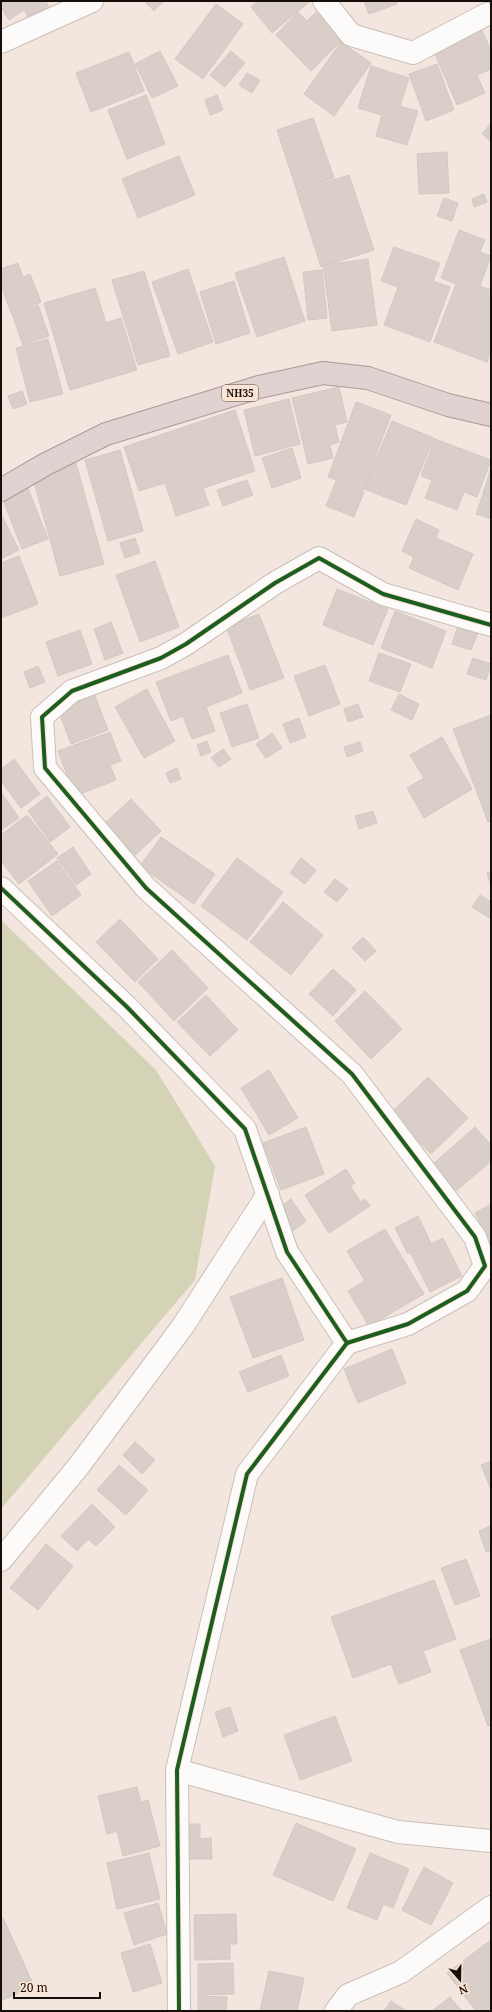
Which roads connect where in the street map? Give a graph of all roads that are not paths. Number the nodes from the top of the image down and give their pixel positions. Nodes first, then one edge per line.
1 (92, 1) edge
2 (324, 1) edge
3 (486, 11) edge
4 (1, 42) edge
5 (491, 415) edge
6 (1, 490) edge
7 (491, 625) edge
8 (1, 888) edge
9 (268, 1194) junction
10 (347, 1344) junction
11 (1, 1560) edge
12 (178, 1770) junction
13 (491, 1842) edge
14 (491, 1907) edge
15 (179, 2011) edge
16 (336, 2011) edge

1 - 4 street
2 - 3 street
5 - 6 highway, NH35
7 - 10 street
8 - 9 street
9 - 10 street
9 - 11 street
10 - 12 street
12 - 13 street
12 - 15 street
14 - 16 street

